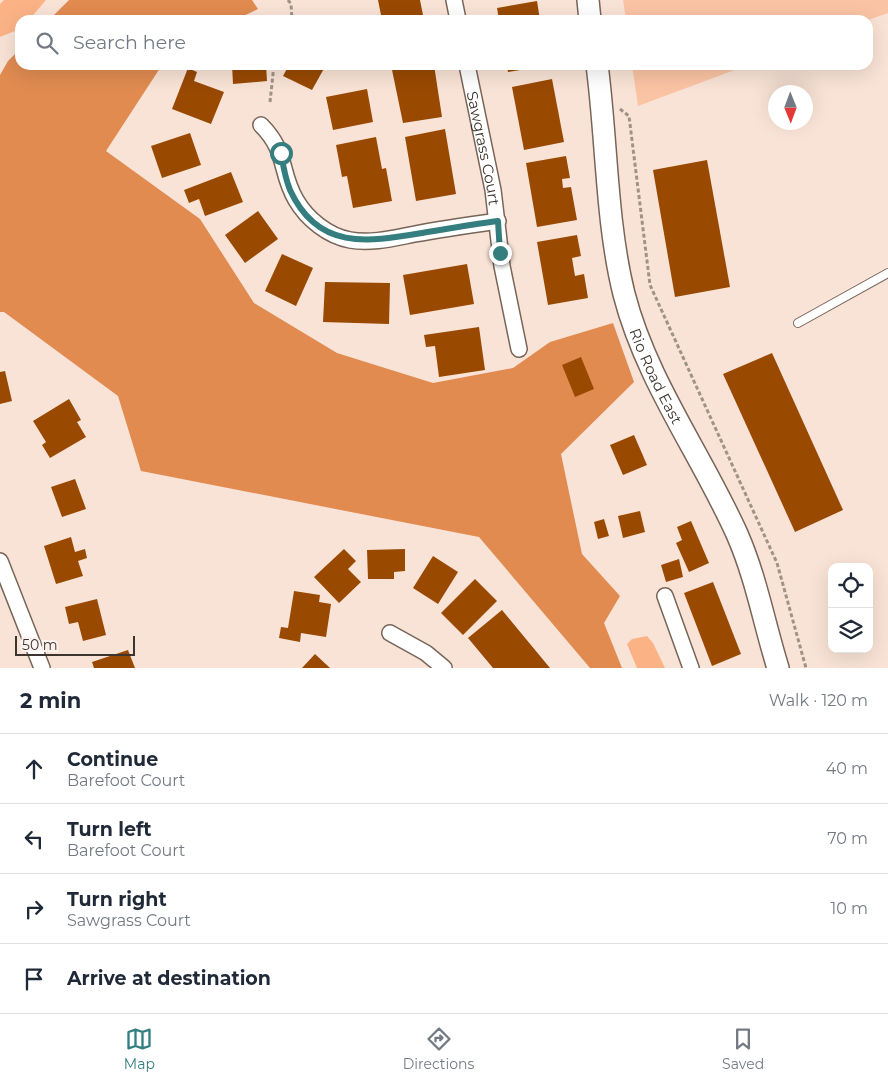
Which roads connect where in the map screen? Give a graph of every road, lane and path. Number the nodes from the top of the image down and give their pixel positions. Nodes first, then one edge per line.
1 (288, 0) edge
2 (454, 0) edge
3 (588, 0) edge
4 (292, 15) edge
5 (457, 15) edge
6 (590, 15) edge
7 (273, 70) edge
8 (468, 70) edge
9 (598, 70) edge
10 (270, 102) dead end
11 (629, 116) dead end
12 (261, 125) dead end
13 (498, 221) junction
14 (888, 273) edge
15 (798, 323) dead end
16 (519, 349) dead end
17 (0, 561) edge
18 (665, 596) dead end
19 (390, 633) dead end
20 (42, 668) edge
21 (444, 668) edge
22 (691, 668) edge
23 (778, 668) edge
24 (806, 668) edge

1 - 4 path
2 - 5 street
3 - 6 street
7 - 10 path
8 - 13 street, Sawgrass Court
9 - 23 street, Rio Road East
11 - 24 path
12 - 13 street
13 - 16 street, Sawgrass Court
14 - 15 lane
17 - 20 street
18 - 22 street
19 - 21 street

